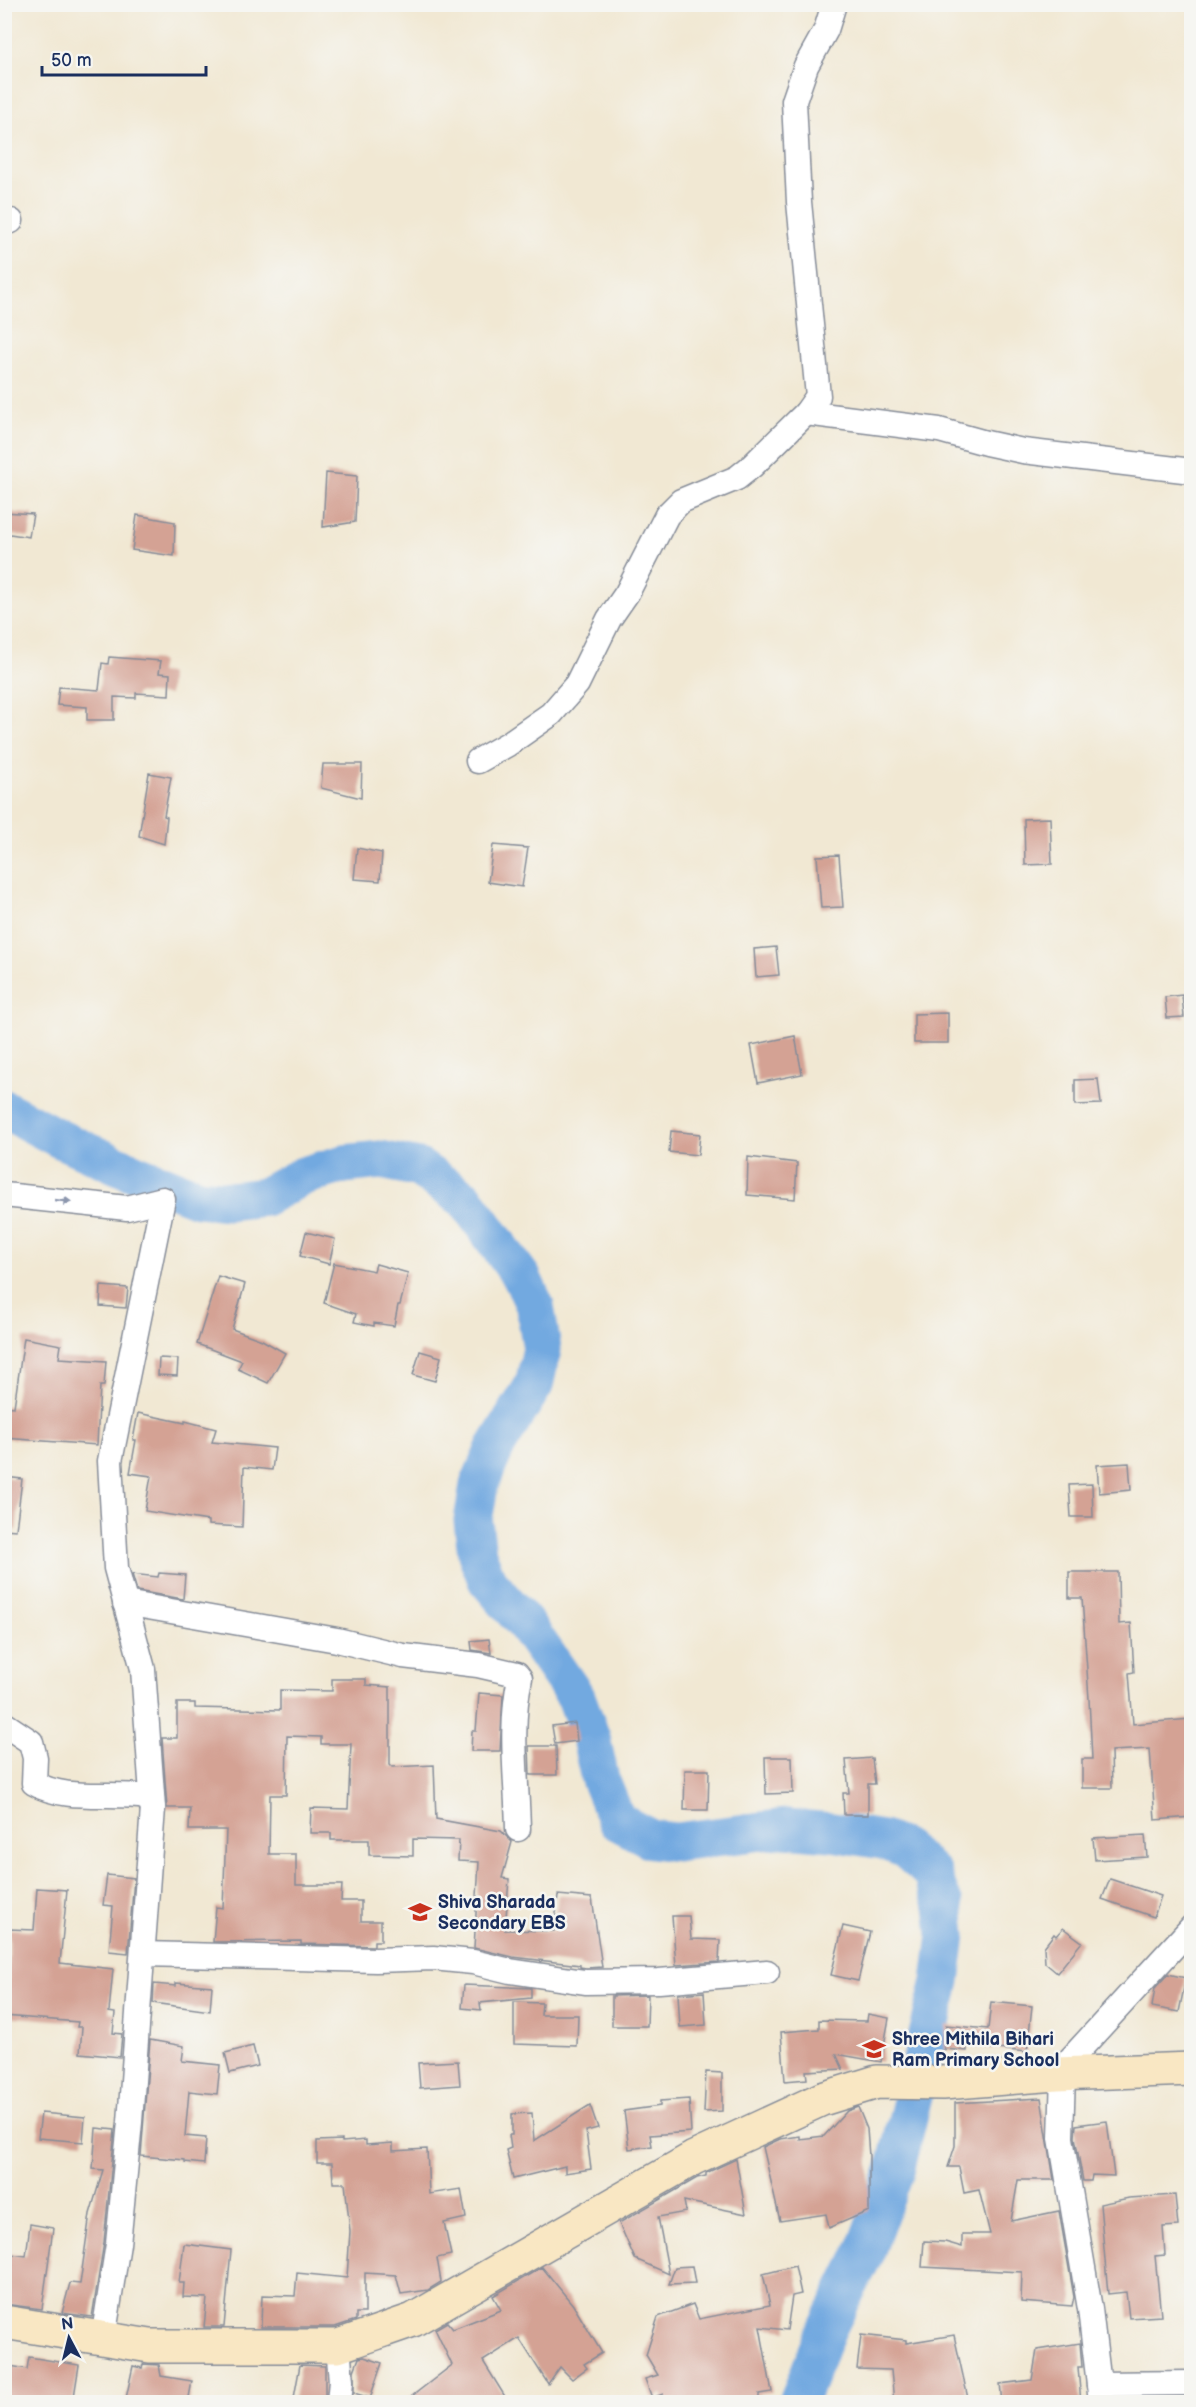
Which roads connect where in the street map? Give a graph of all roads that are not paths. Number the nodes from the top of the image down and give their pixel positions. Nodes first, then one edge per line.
1 (834, 4) edge
2 (806, 413) junction
3 (1191, 471) edge
4 (478, 761) dead end
5 (4, 1195) edge
6 (125, 1603) junction
7 (4, 1724) edge
8 (153, 1808) junction
9 (518, 1829) dead end
10 (1191, 1926) edge
11 (143, 1954) junction
12 (767, 1972) dead end
13 (1191, 2069) edge
14 (1060, 2074) junction
15 (4, 2322) edge
16 (103, 2338) junction
17 (338, 2346) junction
18 (1191, 2383) edge
19 (1100, 2393) edge
20 (339, 2403) edge

1 - 2 street
2 - 3 street
2 - 4 street
5 -> 6 street
6 - 8 street
6 - 9 street
7 - 8 street
8 - 11 street
10 - 14 street
11 - 12 street
11 - 16 street
13 - 14 street
14 - 17 street
14 - 19 street
15 - 16 street
16 - 17 street
17 - 20 street
18 - 19 street

